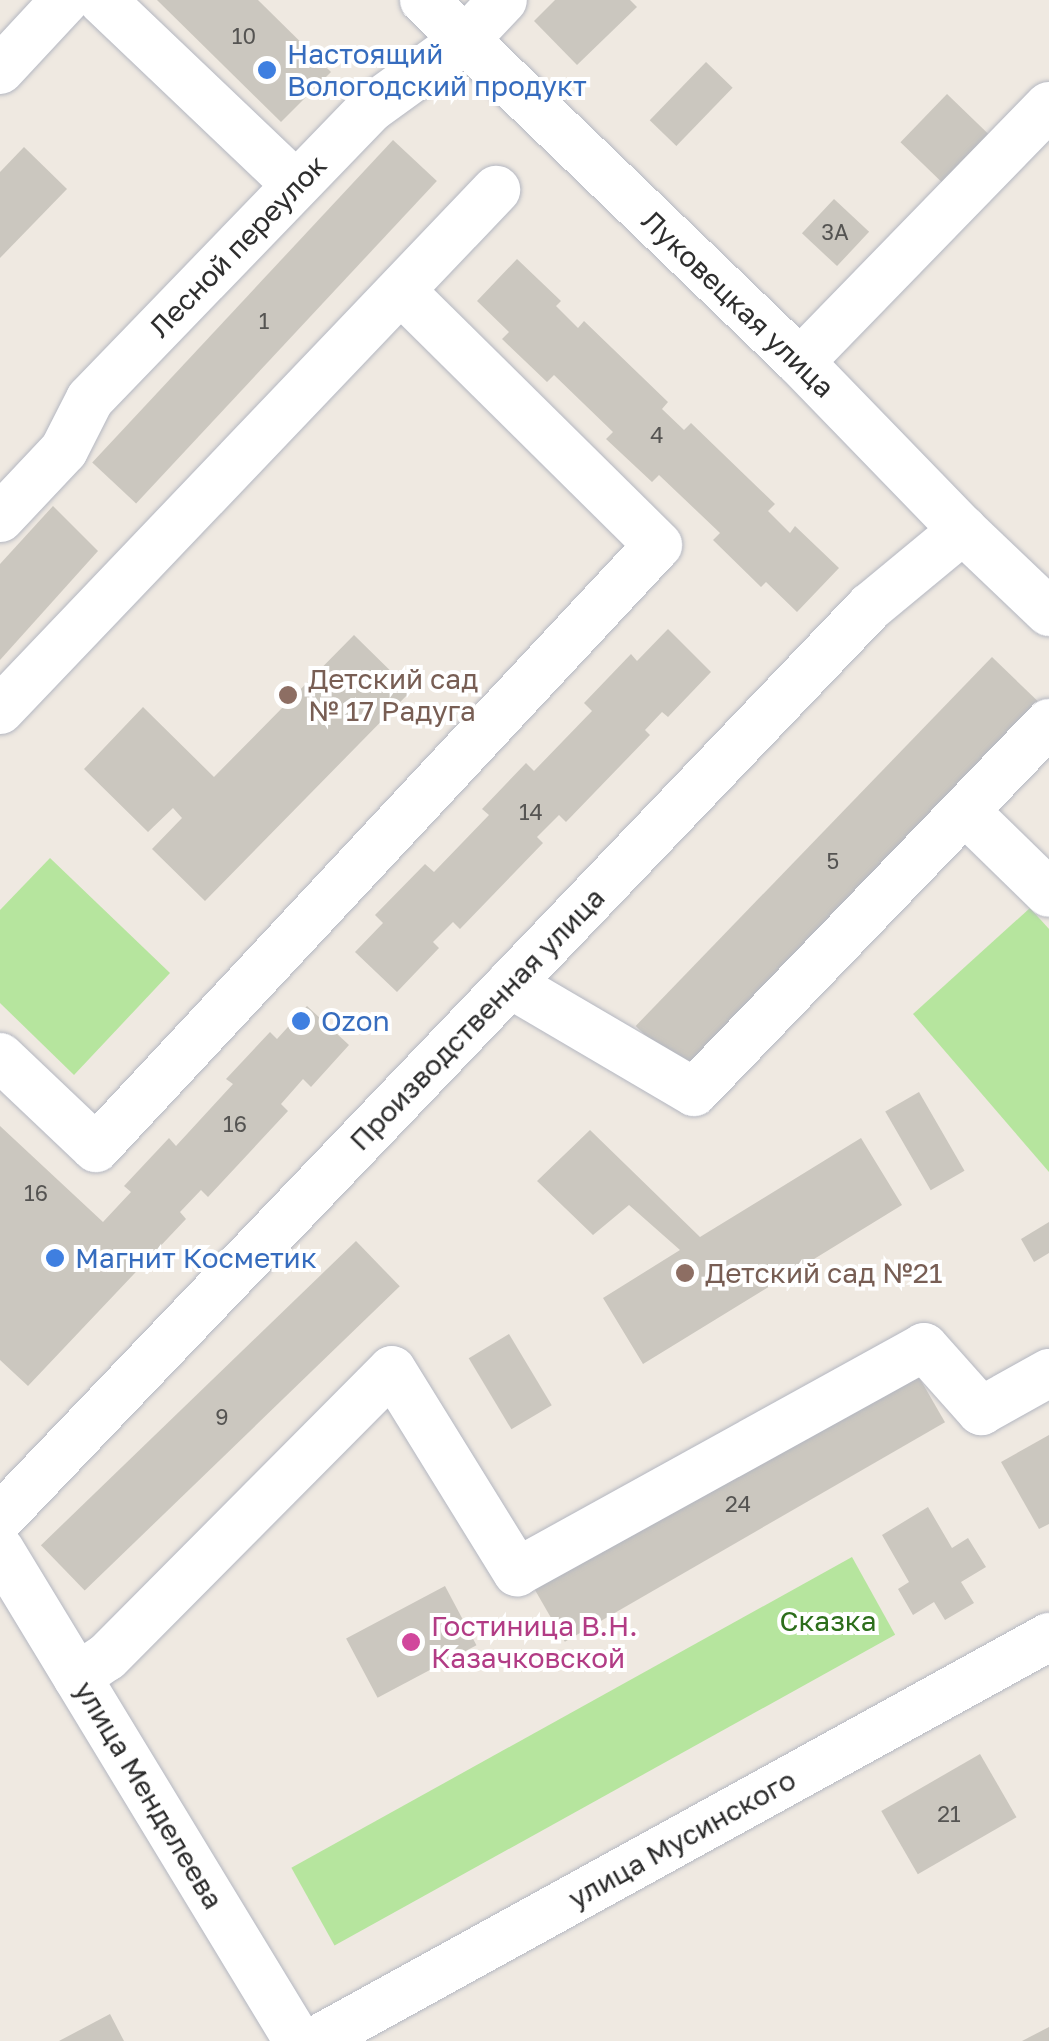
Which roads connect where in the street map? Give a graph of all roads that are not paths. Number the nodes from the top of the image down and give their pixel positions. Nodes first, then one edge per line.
1 (65, 0) edge
2 (102, 0) edge
3 (424, 0) edge
4 (504, 0) edge
5 (465, 40) junction
6 (0, 70) edge
7 (1049, 106) edge
8 (296, 185) junction
9 (496, 190) dead end
10 (401, 291) junction
11 (800, 362) junction
12 (0, 518) edge
13 (963, 530) junction
14 (1049, 612) edge
15 (0, 710) edge
16 (1049, 723) edge
17 (964, 811) junction
18 (1049, 893) edge
19 (510, 984) junction
20 (0, 1057) edge
21 (1049, 1374) edge
22 (0, 1518) edge
23 (0, 1550) edge
24 (1049, 1637) edge
25 (77, 1677) junction
26 (298, 2041) edge
27 (315, 2041) edge

1 - 6 street
2 - 8 street
3 - 5 street, Луковецкая улица
4 - 5 street, Лесной переулок
5 - 8 street, Лесной переулок
5 - 11 street, Луковецкая улица
7 - 11 street
8 - 12 street, Лесной переулок
9 - 10 street
10 - 15 street
10 - 20 street
11 - 13 street, Луковецкая улица
13 - 14 street, Луковецкая улица
13 - 19 street, Производственная улица
16 - 17 street
17 - 18 street
17 - 19 street
19 - 22 street, Производственная улица
21 - 25 street
23 - 25 street, улица Менделеева
24 - 27 street, улица Мусинского
25 - 26 street, улица Менделеева

